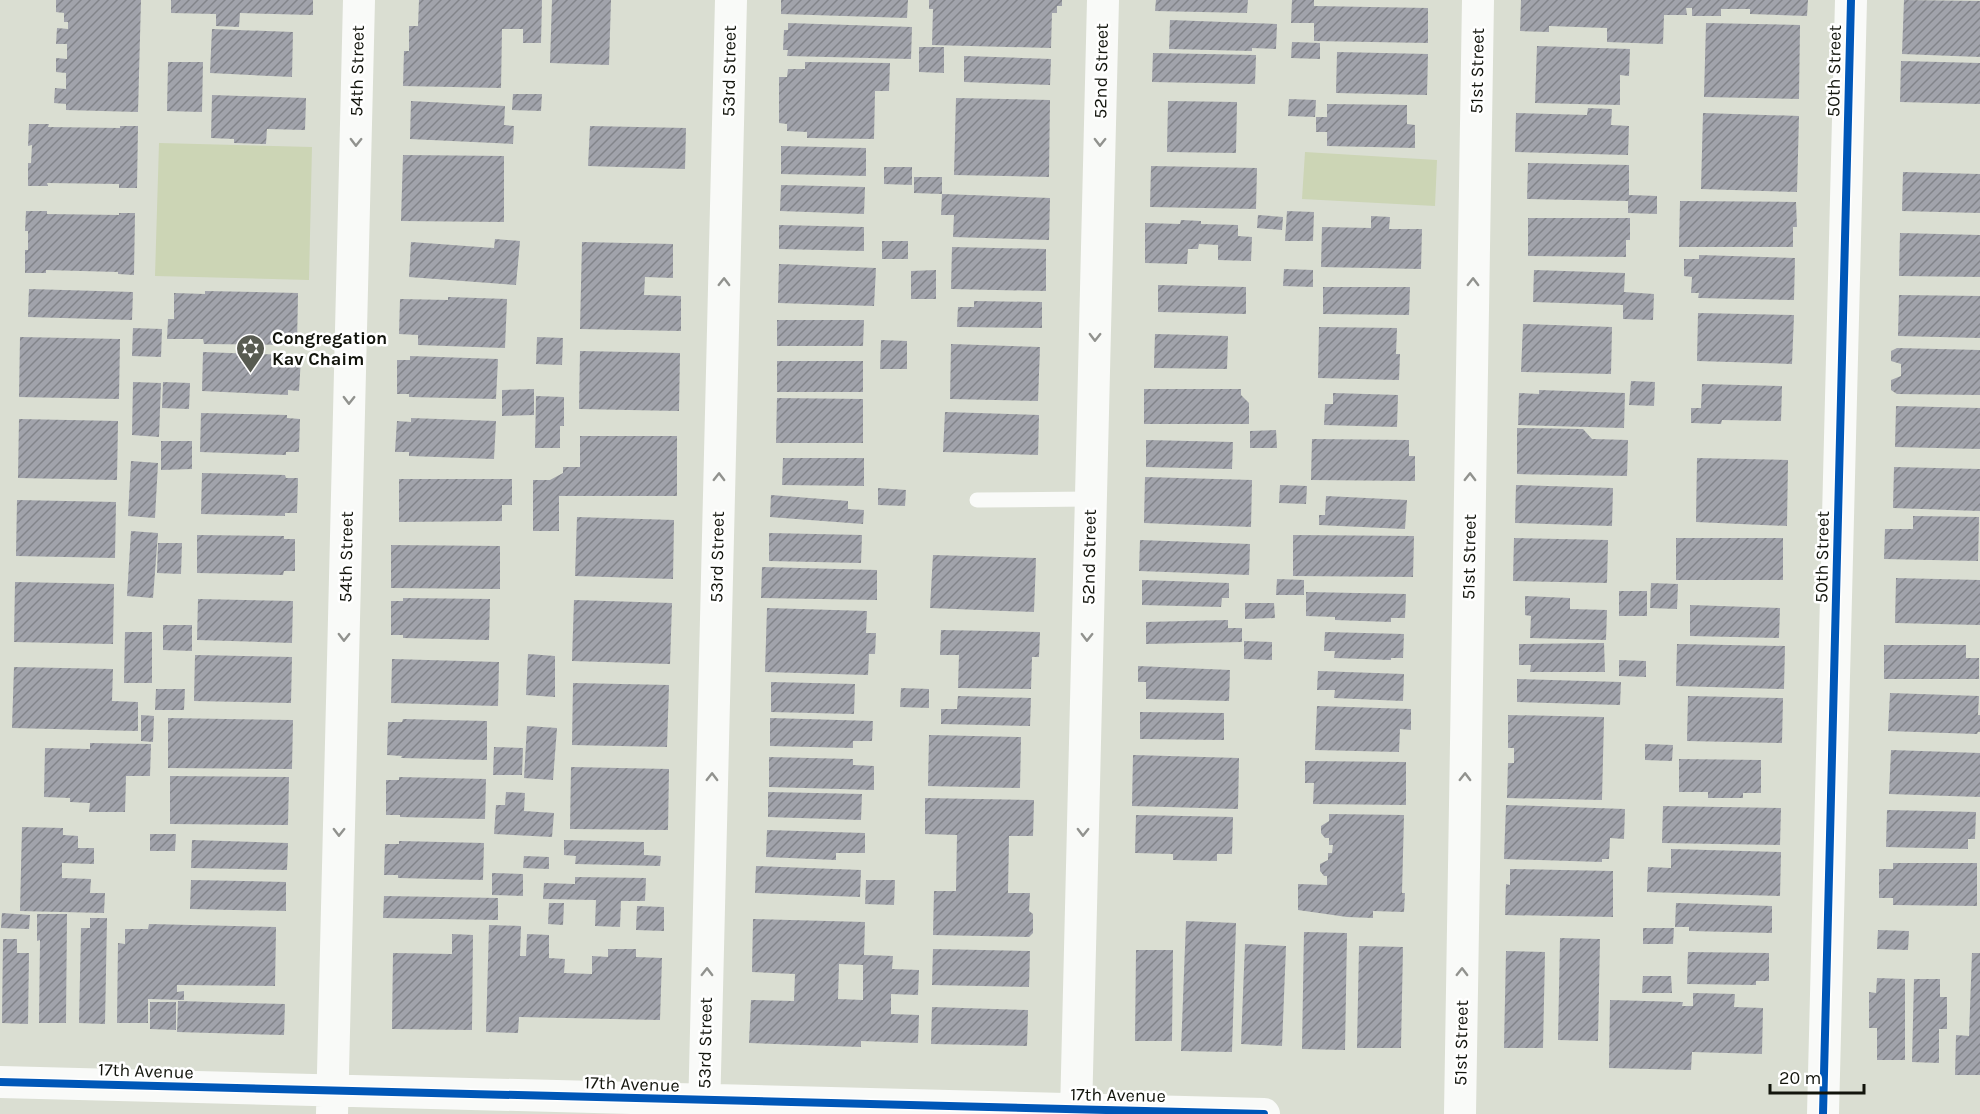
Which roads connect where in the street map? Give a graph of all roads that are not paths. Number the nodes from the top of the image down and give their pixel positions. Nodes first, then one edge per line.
1 (359, 0) edge
2 (731, 0) edge
3 (1103, 0) edge
4 (1478, 0) edge
5 (1851, 0) edge
6 (1091, 499) junction
7 (977, 500) dead end
8 (0, 1082) edge
9 (332, 1102) edge
10 (704, 1107) edge
11 (1076, 1112) edge
12 (1264, 1114) edge
13 (1460, 1114) edge
14 (1823, 1114) edge

1 -> 9 street, 54th Street
10 -> 2 street, 53rd Street
3 -> 6 street, 52nd Street
13 -> 4 street, 51st Street
5 - 14 street, 50th Street
6 - 7 lane
6 -> 11 street, 52nd Street
8 - 9 street, 17th Avenue
9 - 10 street, 17th Avenue
10 - 11 street, 17th Avenue
11 - 12 street, 17th Avenue

